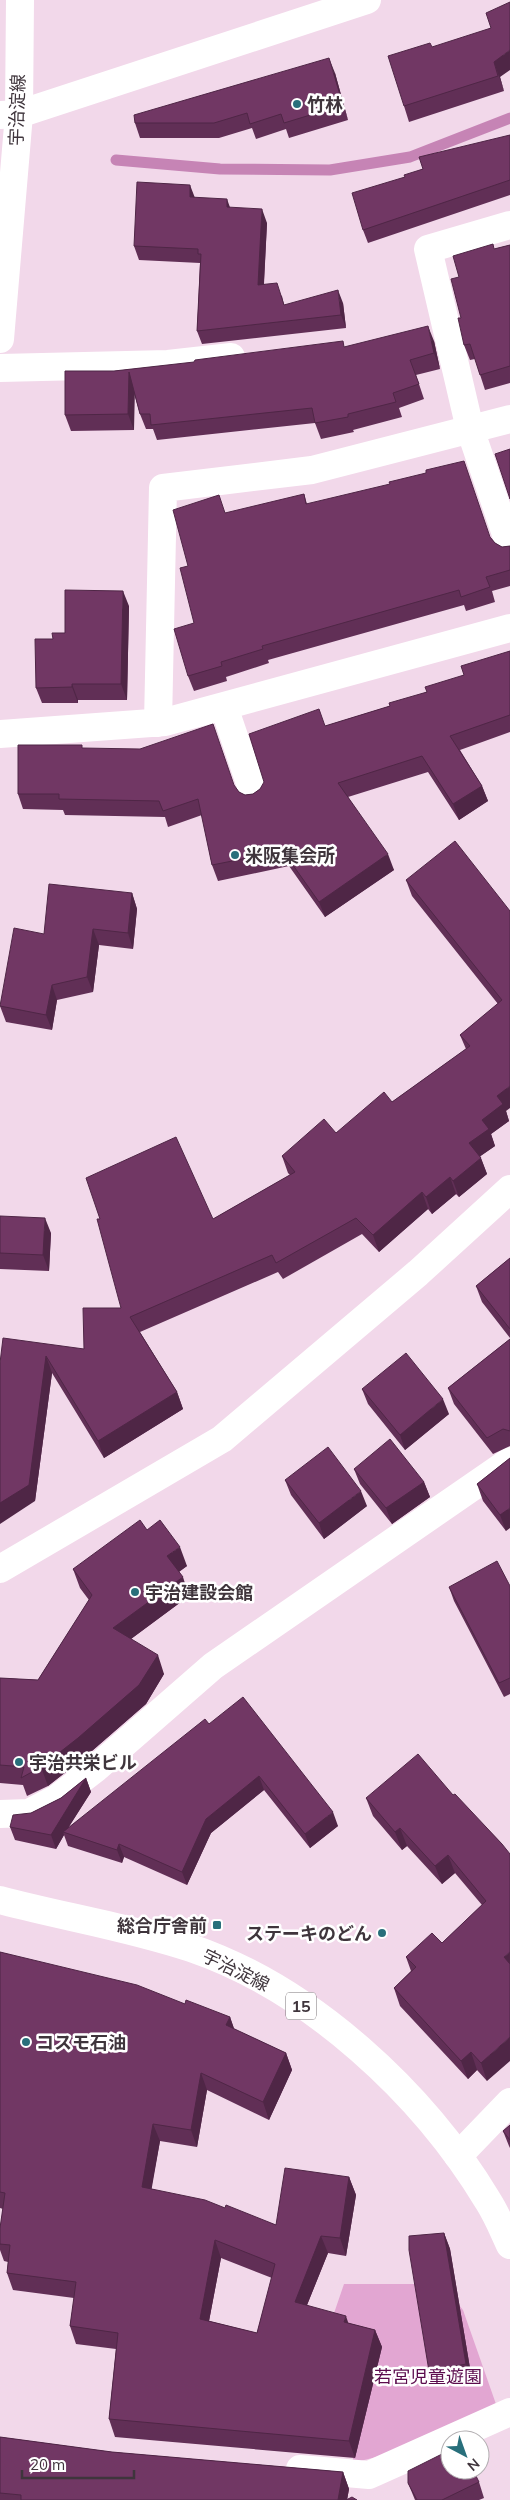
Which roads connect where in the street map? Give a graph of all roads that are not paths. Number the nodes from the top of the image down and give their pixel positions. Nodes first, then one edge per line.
1 (20, 0) edge
2 (367, 0) edge
3 (9, 114) edge
4 (510, 225) edge
5 (0, 339) edge
6 (255, 354) edge
7 (0, 368) edge
8 (510, 419) edge
9 (470, 428) junction
10 (510, 546) edge
11 (510, 628) edge
12 (224, 707) junction
13 (158, 722) junction
14 (0, 734) edge
15 (254, 795) edge
16 (510, 1188) edge
17 (510, 1461) edge
18 (0, 1570) edge
19 (0, 1814) edge
20 (0, 1900) edge
21 (510, 2102) edge
22 (458, 2156) junction
23 (510, 2245) edge
24 (510, 2412) edge
25 (274, 2466) edge

1 - 3 street, 宇治淀線
2 - 3 street
3 - 5 street, 宇治淀線
4 - 9 street
6 - 7 street
8 - 9 street
9 - 10 street
9 - 13 street
11 - 12 street
12 - 13 street
12 - 15 street
13 - 14 street
16 - 18 street
17 - 19 street
20 - 22 street, 宇治淀線 / 15
21 - 22 street
22 - 23 street, 宇治淀線 / 15
24 - 25 street

